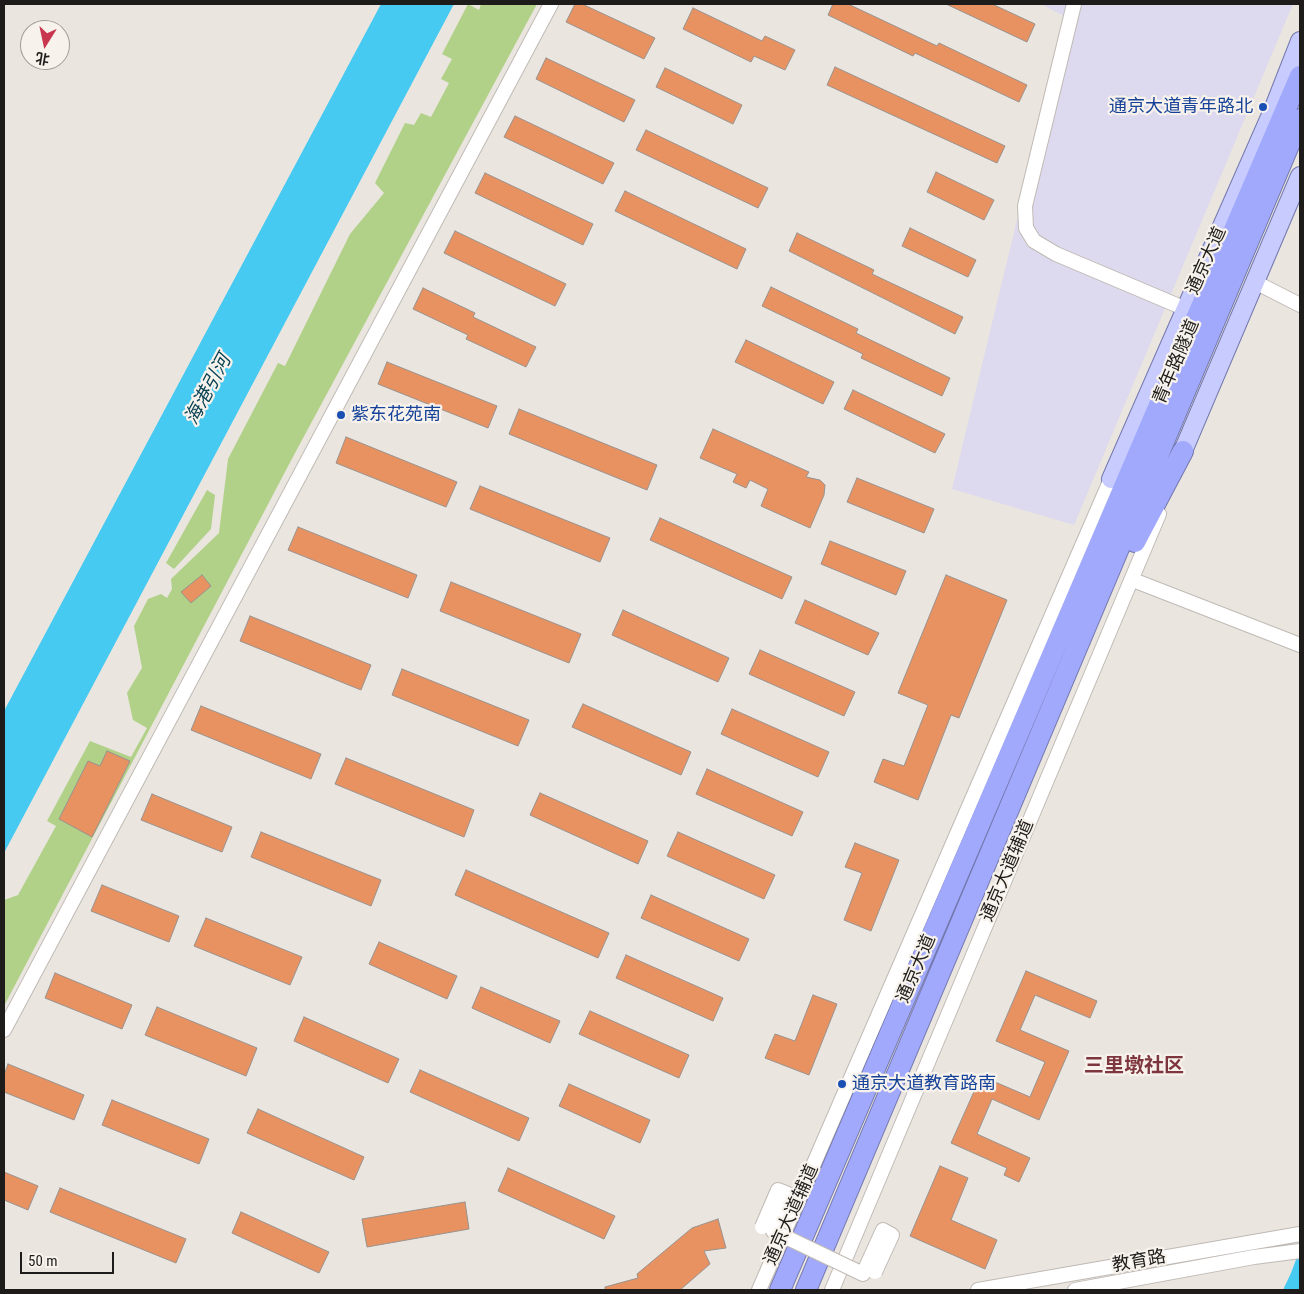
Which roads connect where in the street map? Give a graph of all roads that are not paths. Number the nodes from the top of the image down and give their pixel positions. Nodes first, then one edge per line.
1 (551, 4) edge
2 (1074, 4) edge
3 (1300, 41) edge
4 (1300, 76) edge
5 (1300, 119) edge
6 (1300, 176) edge
7 (1255, 282) junction
8 (1300, 305) edge
9 (1186, 308) junction
10 (1183, 451) junction
11 (1111, 479) junction
12 (1133, 580) junction
13 (1300, 645) edge
14 (1054, 648) junction
15 (1076, 654) junction
16 (4, 1030) edge
17 (762, 1226) dead end
18 (1300, 1234) edge
19 (1300, 1251) edge
20 (875, 1272) dead end
21 (759, 1290) edge
22 (780, 1290) edge
23 (806, 1290) edge
24 (832, 1290) edge
25 (978, 1290) edge
26 (1075, 1290) edge

1 - 16 street
2 - 9 street
3 - 9 main road, 通京大道
4 - 14 highway, 青年路隧道
5 - 15 highway, 青年路隧道
6 - 7 main road
7 - 8 street
7 - 10 main road
9 - 11 main road, 通京大道
10 - 12 street, 通京大道辅道
10 - 15 highway
11 - 14 highway
11 - 21 street, 通京大道辅道
12 - 13 street
12 - 24 street, 通京大道辅道
14 - 22 highway, 通京大道
15 - 23 highway, 通京大道
17 - 20 street, bridge
18 - 25 street, 教育路
19 - 26 street, 教育路

